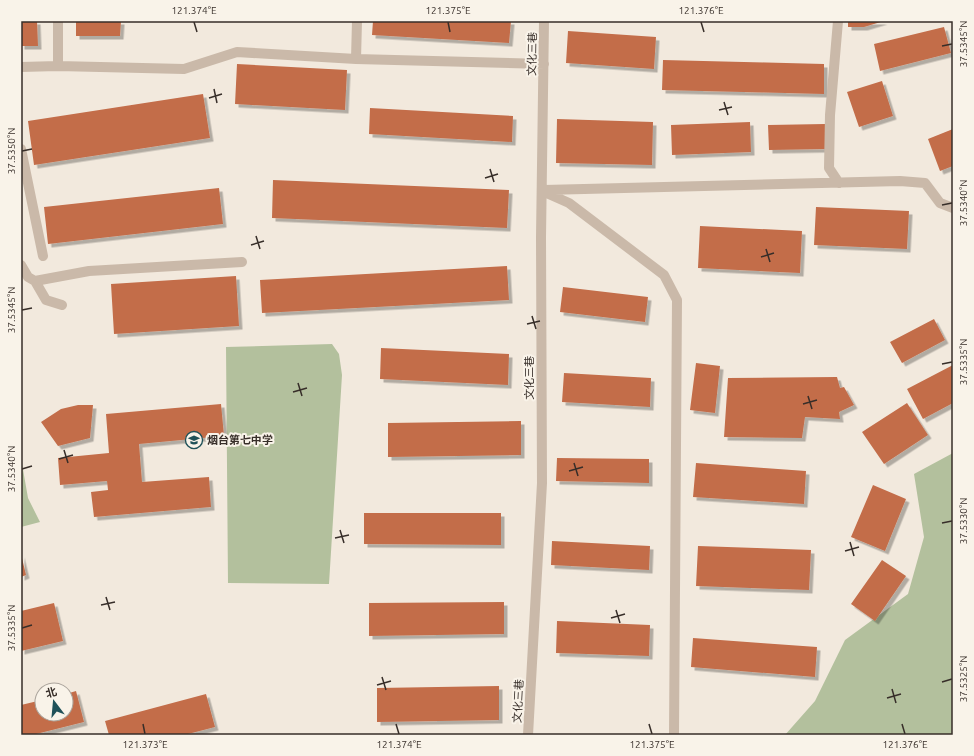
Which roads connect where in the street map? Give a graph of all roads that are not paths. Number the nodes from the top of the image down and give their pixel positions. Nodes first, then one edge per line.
1 (58, 21) edge
2 (357, 21) edge
3 (544, 21) edge
4 (838, 21) edge
5 (356, 59) junction
6 (544, 64) junction
7 (58, 66) junction
8 (21, 67) edge
9 (21, 149) edge
10 (839, 183) junction
11 (542, 190) junction
12 (953, 208) edge
13 (43, 256) dead end
14 (242, 262) dead end
15 (21, 265) edge
16 (34, 281) junction
17 (62, 305) dead end
18 (528, 735) edge
19 (674, 735) edge

1 - 7 lane
2 - 5 lane
3 - 6 lane, 文化三巷
4 - 10 lane
5 - 6 lane
5 - 7 lane
6 - 11 lane, 文化三巷
7 - 8 lane
9 - 13 lane
10 - 11 lane
10 - 12 lane
11 - 18 lane, 文化三巷
11 - 19 lane
14 - 16 lane
15 - 16 lane
16 - 17 lane

